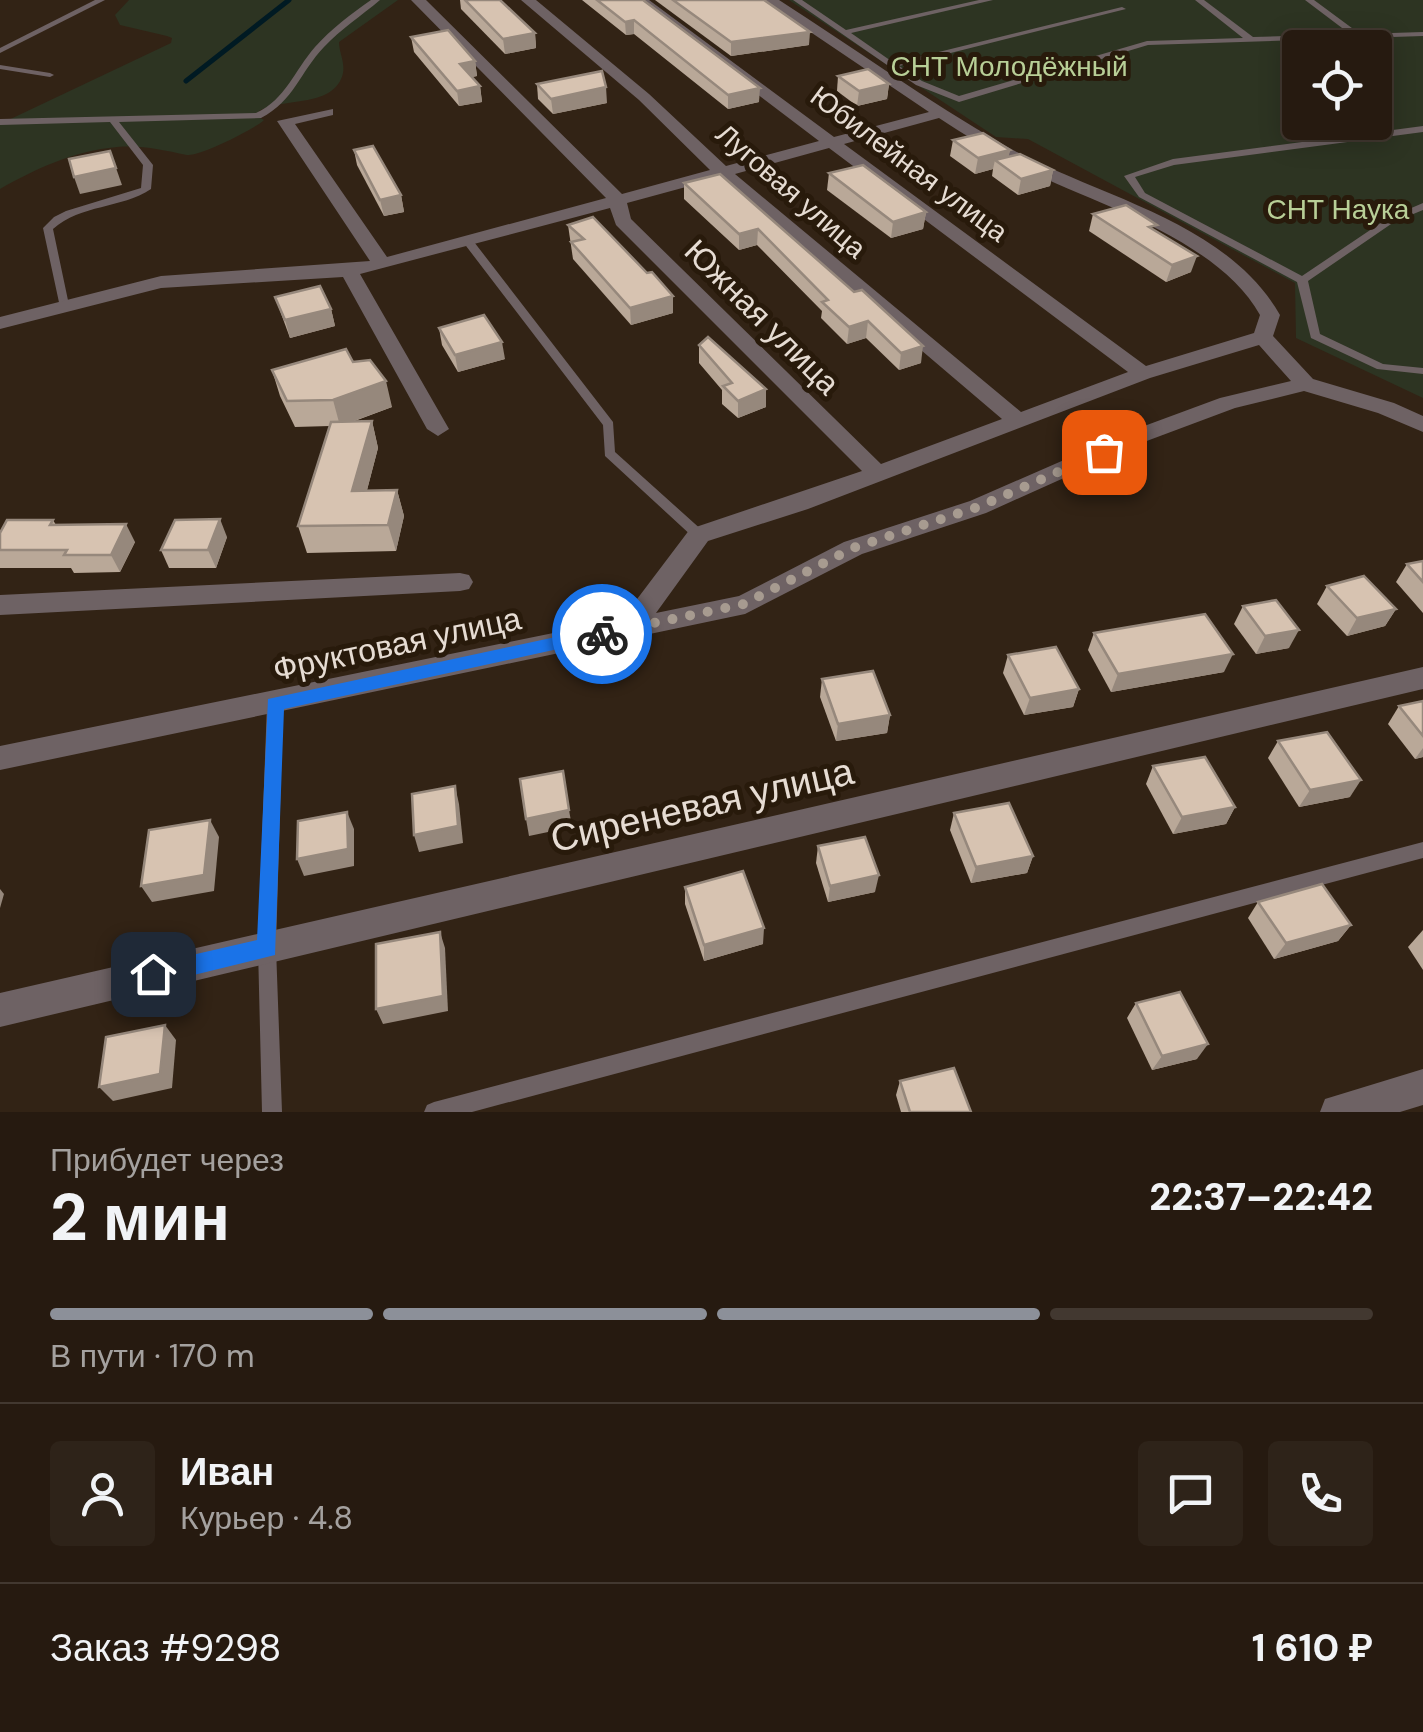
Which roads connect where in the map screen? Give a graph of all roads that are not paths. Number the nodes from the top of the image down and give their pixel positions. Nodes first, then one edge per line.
1 (101, 0) edge
2 (376, 0) edge
3 (418, 0) edge
4 (528, 0) edge
5 (640, 0) edge
6 (770, 0) edge
7 (990, 0) edge
8 (1108, 0) edge
9 (1199, 0) edge
10 (1309, 0) edge
11 (805, 2) edge
12 (1351, 30) edge
13 (845, 32) junction
14 (1423, 34) edge
15 (1392, 35) edge
16 (1282, 38) edge
17 (1250, 39) junction
18 (0, 51) edge
19 (894, 66) junction
20 (0, 67) edge
21 (50, 75) dead end
22 (328, 112) dead end
23 (941, 113) junction
24 (112, 120) junction
25 (0, 122) edge
26 (1423, 129) edge
27 (832, 140) junction
28 (720, 170) junction
29 (617, 199) junction
30 (1423, 206) edge
31 (466, 240) junction
32 (382, 264) junction
33 (349, 271) junction
34 (1302, 280) junction
35 (64, 305) junction
36 (0, 322) edge
37 (1263, 337) junction
38 (1423, 370) edge
39 (1144, 374) junction
40 (1305, 384) junction
41 (1019, 422) junction
42 (1423, 425) edge
43 (438, 429) dead end
44 (877, 473) junction
45 (699, 535) junction
46 (460, 582) dead end
47 (0, 605) edge
48 (630, 628) junction
49 (1423, 678) edge
50 (274, 704) junction
51 (0, 758) edge
52 (1423, 850) edge
53 (268, 948) junction
54 (0, 1010) edge
55 (1423, 1087) edge
56 (272, 1112) edge
57 (434, 1112) edge
58 (1338, 1112) edge

1 - 18 lane
2 - 24 lane
3 - 29 street, Южная улица
4 - 28 street, Луговая улица
5 - 27 street, Юбилейная улица
6 - 23 street
7 - 13 lane
8 - 19 lane
9 - 17 lane
10 - 12 lane
11 - 13 lane
13 - 19 lane
14 - 15 lane
16 - 17 lane
17 - 19 lane
20 - 21 lane
22 - 32 street
23 - 27 street
23 - 37 street
24 - 25 lane
24 - 35 lane
26 - 34 lane
27 - 28 street
27 - 39 street, Юбилейная улица
28 - 29 street
28 - 41 street, Луговая улица
29 - 31 street
29 - 44 street, Южная улица
30 - 34 lane
31 - 32 street
31 - 45 lane
32 - 33 street
33 - 35 street
33 - 43 street
34 - 38 lane
35 - 36 street
37 - 39 street
37 - 40 street
39 - 41 street
40 - 42 street
40 - 48 street, Фруктовая улица
41 - 44 street
44 - 45 street
45 - 48 street
46 - 47 street, Фруктовая улица
48 - 50 street, Фруктовая улица
49 - 53 street, Сиреневая улица
50 - 51 street, Фруктовая улица
50 - 53 lane
52 - 57 lane
53 - 54 street, Сиреневая улица
53 - 56 lane
55 - 58 street

